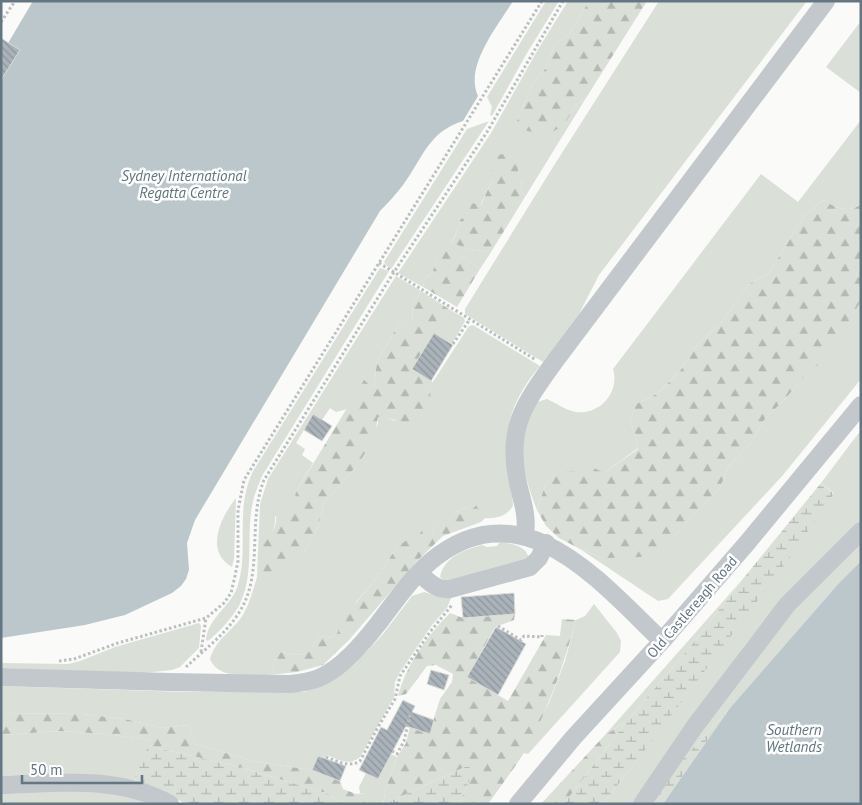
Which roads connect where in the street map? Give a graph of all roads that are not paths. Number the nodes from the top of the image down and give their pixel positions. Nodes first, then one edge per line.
1 (826, 1) edge
2 (861, 405) edge
3 (861, 531) edge
4 (525, 535) junction
5 (546, 543) junction
6 (419, 573) junction
7 (662, 641) junction
8 (1, 677) edge
9 (1, 785) edge
10 (170, 804) edge
11 (518, 804) edge
12 (642, 804) edge

1 - 4 street
2 - 7 street, Old Castlereagh Road
3 - 12 street
4 - 5 street
4 - 6 street
5 - 6 street
5 - 7 street
6 - 8 street
7 - 11 street, Old Castlereagh Road
9 - 10 street

